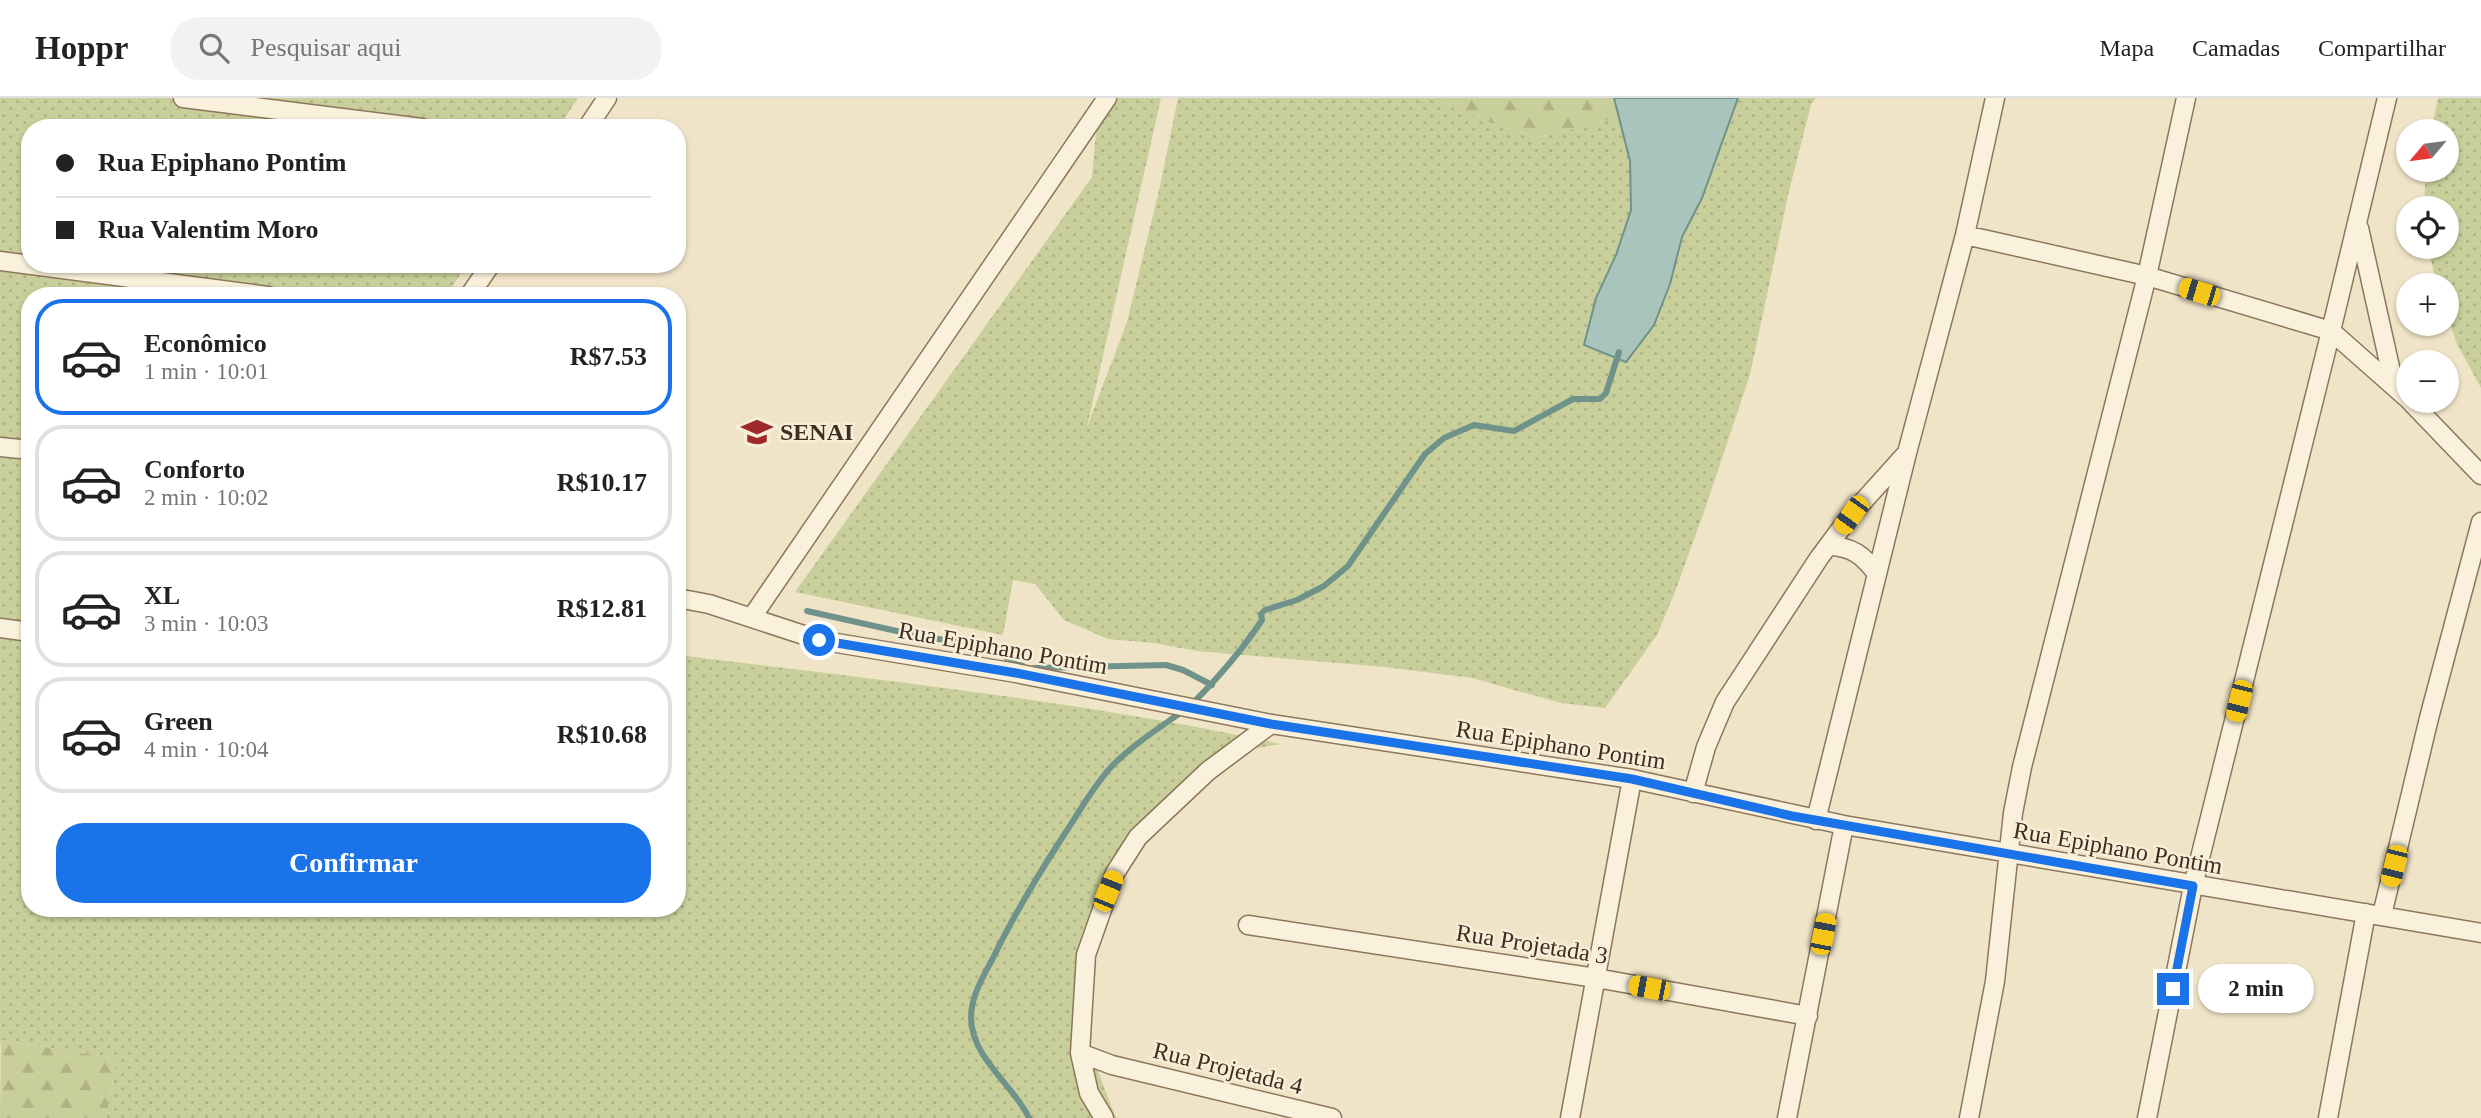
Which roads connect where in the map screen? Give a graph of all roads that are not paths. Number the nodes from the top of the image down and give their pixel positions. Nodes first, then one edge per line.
1 (183, 98) edge
2 (607, 98) edge
3 (1107, 98) edge
4 (1995, 98) edge
5 (2186, 98) edge
6 (2387, 98) edge
7 (350, 119) edge
8 (593, 119) edge
9 (2357, 221) junction
10 (1965, 235) junction
11 (0, 261) edge
12 (21, 264) edge
13 (92, 273) edge
14 (2147, 276) junction
15 (199, 287) edge
16 (2331, 331) junction
17 (2395, 385) joint
18 (2421, 413) edge
19 (0, 447) edge
20 (21, 449) edge
21 (1907, 453) junction
22 (2481, 475) edge
23 (2481, 522) edge
24 (1828, 547) junction
25 (1877, 575) junction
26 (686, 600) edge
27 (752, 617) junction
28 (0, 628) edge
29 (21, 631) edge
30 (1271, 724) junction
31 (1632, 779) junction
32 (1693, 793) junction
33 (1816, 820) junction
34 (1844, 825) junction
35 (2009, 854) junction
36 (2193, 886) junction
37 (2374, 914) junction
38 (1248, 925) dead end
39 (2481, 933) edge
40 (1596, 978) junction
41 (1808, 1016) junction
42 (1080, 1053) junction
43 (1104, 1118) edge
44 (1332, 1118) edge
45 (1570, 1118) edge
46 (1787, 1118) edge
47 (1969, 1118) edge
48 (2147, 1118) edge
49 (2328, 1118) edge

1 - 7 street
2 - 8 street
3 - 27 street
4 - 10 street
5 - 14 street
6 - 9 street
9 - 16 street
9 - 17 street
10 - 14 street
10 - 21 street
11 - 12 street
13 - 15 street
14 - 16 street
14 - 35 street
16 - 17 street
16 - 36 street
18 - 22 street
19 - 20 street
21 - 24 street
21 - 25 street
23 - 37 street
24 - 25 street
24 - 32 street
25 - 33 street
26 - 27 street, Rua Epiphano Pontim
27 - 30 street, Rua Epiphano Pontim
28 - 29 street
30 - 31 street, Rua Epiphano Pontim
30 - 42 street
31 - 32 street, Rua Epiphano Pontim
31 - 40 street
32 - 33 street, Rua Epiphano Pontim
33 - 34 street, Rua Epiphano Pontim
34 - 35 street, Rua Epiphano Pontim
34 - 41 street
35 - 36 street, Rua Epiphano Pontim
35 - 47 street
36 - 37 street, Rua Epiphano Pontim
36 - 48 street
37 - 39 street, Rua Epiphano Pontim
37 - 49 street
38 - 40 street, Rua Projetada 3
40 - 41 street, Rua Projetada 3
40 - 45 street
41 - 46 street
42 - 43 street
42 - 44 street, Rua Projetada 4

